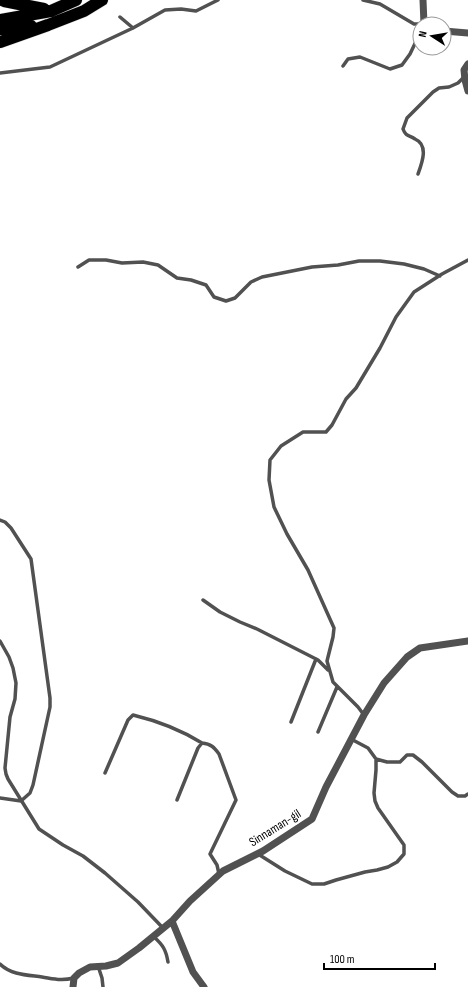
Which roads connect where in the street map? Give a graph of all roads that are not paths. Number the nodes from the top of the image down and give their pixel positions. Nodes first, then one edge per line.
1 (2, 0) edge
2 (76, 0) edge
3 (102, 0) edge
4 (218, 0) edge
5 (363, 0) edge
6 (423, 0) edge
7 (51, 11) junction
8 (424, 16) edge
9 (120, 17) dead end
10 (0, 20) edge
11 (412, 23) edge
12 (48, 25) junction
13 (133, 28) junction
14 (0, 29) edge
15 (452, 32) edge
16 (468, 33) edge
17 (0, 42) edge
18 (412, 50) edge
19 (468, 64) edge
20 (342, 66) dead end
21 (0, 73) edge
22 (464, 76) junction
23 (468, 91) edge
24 (418, 174) dead end
25 (468, 260) edge
26 (78, 266) dead end
27 (440, 276) junction
28 (0, 520) edge
29 (203, 600) dead end
30 (0, 641) edge
31 (468, 641) edge
32 (316, 660) junction
33 (329, 671) junction
34 (337, 687) junction
35 (364, 715) junction
36 (291, 722) dead end
37 (318, 732) dead end
38 (351, 739) junction
39 (202, 743) junction
40 (376, 759) junction
41 (105, 773) dead end
42 (468, 794) edge
43 (0, 798) edge
44 (177, 800) dead end
45 (21, 801) junction
46 (258, 854) junction
47 (219, 874) junction
48 (172, 921) junction
49 (163, 928) junction
50 (153, 936) junction
51 (168, 962) dead end
52 (0, 964) edge
53 (98, 966) junction
54 (74, 978) junction
55 (73, 987) edge
56 (103, 987) edge
57 (204, 987) edge

1 - 7 highway
2 - 7 highway
3 - 12 highway
4 - 13 lane
5 - 11 lane
6 - 8 street
7 - 10 highway
9 - 13 lane
12 - 14 highway
12 - 17 highway
13 - 21 lane
15 - 16 street
18 - 20 lane
19 - 22 street
22 - 23 street
22 - 24 lane
25 - 27 lane
26 - 27 lane
27 - 33 lane
28 - 45 lane
29 - 32 lane
30 - 45 lane
31 - 35 street, Sinnaman-gil
32 - 33 lane
32 - 36 lane
33 - 34 lane
34 - 35 lane
34 - 37 lane
35 - 38 street, Sinnaman-gil
38 - 40 lane
38 - 46 street, Sinnaman-gil
39 - 41 lane
39 - 44 lane
39 - 47 lane
40 - 42 lane
40 - 46 lane
43 - 45 lane
45 - 49 lane
46 - 47 street, Sinnaman-gil
47 - 48 street, Sinnaman-gil
48 - 49 street, Sinnaman-gil
48 - 57 street
49 - 50 street, Sinnaman-gil
50 - 51 lane
50 - 53 street, Sinnaman-gil
52 - 54 lane
53 - 54 street, Sinnaman-gil
53 - 56 lane
54 - 55 street

